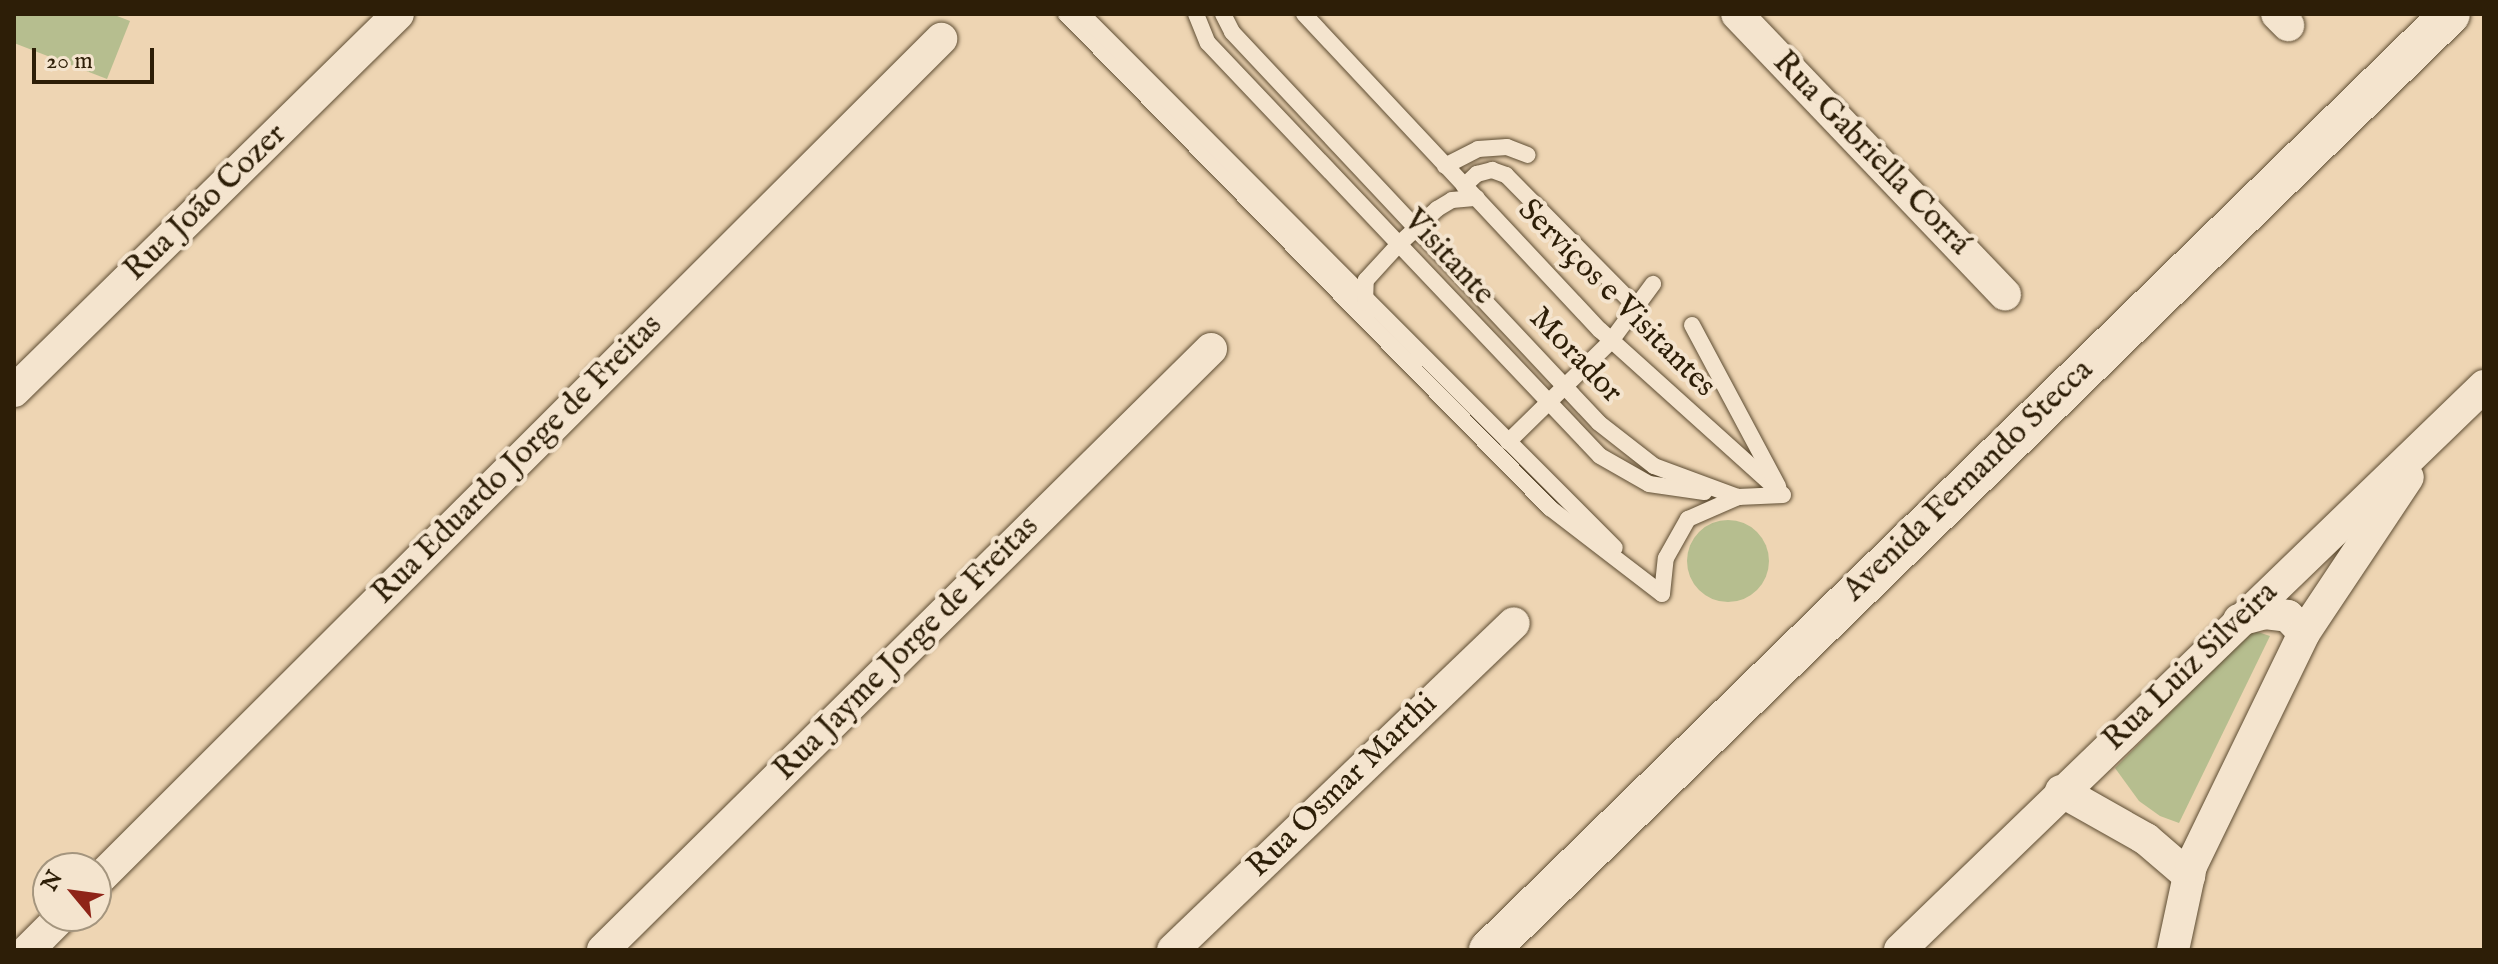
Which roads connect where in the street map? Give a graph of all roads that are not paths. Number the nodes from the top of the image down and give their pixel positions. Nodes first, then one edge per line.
1 (398, 14) edge
2 (1066, 14) edge
3 (1082, 14) edge
4 (1196, 14) edge
5 (1223, 14) edge
6 (1304, 14) edge
7 (1737, 14) edge
8 (2450, 14) edge
9 (941, 39) dead end
10 (1528, 155) dead end
11 (1445, 166) junction
12 (1470, 192) junction
13 (1416, 229) junction
14 (1398, 245) junction
15 (1305, 249) junction
16 (1653, 284) dead end
17 (2005, 294) dead end
18 (1364, 299) junction
19 (1636, 307) junction
20 (1370, 324) junction
21 (1692, 325) dead end
22 (1611, 341) junction
23 (1211, 349) dead end
24 (18, 383) edge
25 (2484, 386) edge
26 (1563, 388) junction
27 (1547, 404) junction
28 (2440, 429) junction
29 (1508, 442) junction
30 (1783, 495) junction
31 (1738, 497) junction
32 (1662, 594) junction
33 (2239, 620) junction
34 (1514, 623) dead end
35 (2304, 633) junction
36 (2061, 791) junction
37 (112, 866) edge
38 (2189, 876) junction
39 (46, 932) edge
40 (28, 950) edge
41 (603, 950) edge
42 (1173, 950) edge
43 (1489, 950) edge
44 (1900, 950) edge
45 (2173, 950) edge

1 - 24 street, Rua João Cozer
2 - 15 lane
3 - 15 lane
4 - 14 lane, Visitante
5 - 13 lane, Morador
6 - 11 lane, Serviços e Visitantes
7 - 17 street, Rua Gabriella Corrá
8 - 43 street, Avenida Fernando Stecca
9 - 37 street, Rua Eduardo Jorge de Freitas
10 - 11 lane
11 - 12 lane, Serviços e Visitantes
12 - 13 lane
12 - 19 lane
12 - 22 lane, Serviços e Visitantes
13 - 14 lane
13 - 26 lane, Morador
14 - 18 lane
14 - 27 lane, Visitante
15 - 18 lane
15 - 20 lane
16 - 19 lane
18 - 20 lane
18 - 29 lane
19 - 22 lane
20 - 32 lane
21 - 30 lane
22 - 26 lane
22 - 30 lane, Serviços e Visitantes
23 - 41 street, Rua Jayme Jorge de Freitas
25 - 28 street, Rua Luiz Silveira
26 - 27 lane
26 - 31 lane, Morador
27 - 29 lane
27 - 31 lane, Visitante
28 - 33 street, Rua Luiz Silveira
28 - 35 street
29 - 32 lane
30 - 31 lane, Morador
31 - 32 lane
33 - 35 street
33 - 36 street, Rua Luiz Silveira
34 - 42 street, Rua Osmar Marthi
35 - 38 street
36 - 38 street
36 - 44 street, Rua Luiz Silveira
38 - 45 street
39 - 40 street

